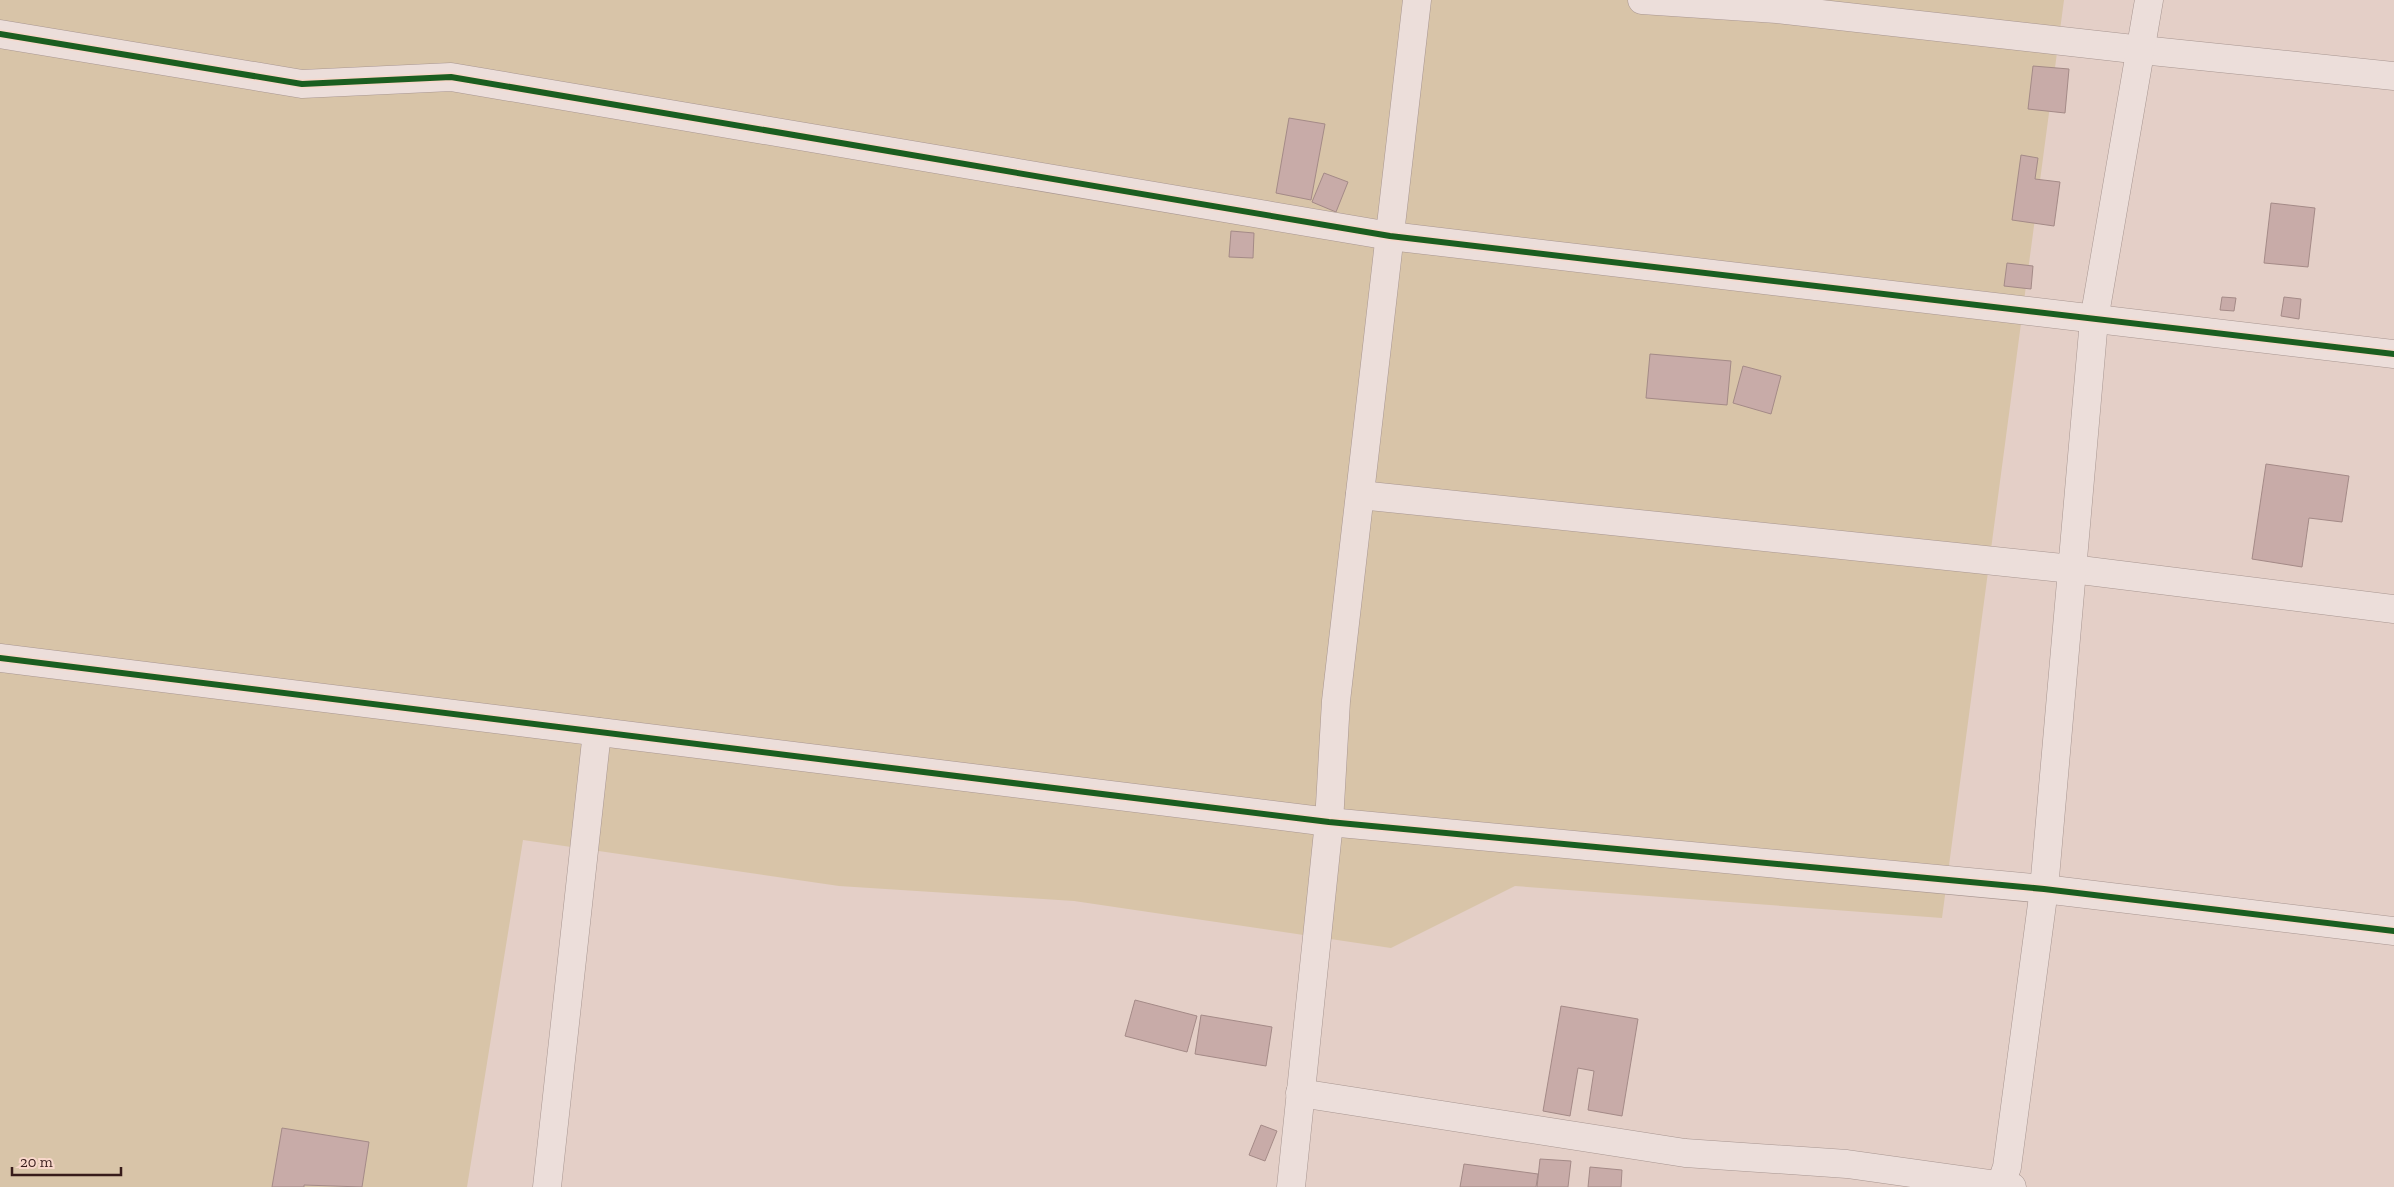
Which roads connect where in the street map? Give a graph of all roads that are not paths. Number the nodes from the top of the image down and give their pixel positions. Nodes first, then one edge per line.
1 (1417, 0) edge
2 (1642, 0) edge
3 (2149, 0) edge
4 (0, 34) edge
5 (2142, 50) junction
6 (2394, 76) edge
7 (1390, 236) junction
8 (2094, 320) junction
9 (2394, 354) edge
10 (1360, 495) junction
11 (2072, 569) junction
12 (2394, 609) edge
13 (0, 658) edge
14 (597, 732) junction
15 (1329, 822) junction
16 (2044, 889) junction
17 (2394, 931) edge
18 (1300, 1094) junction
19 (547, 1187) edge
20 (1291, 1187) edge
21 (2004, 1187) edge

1 - 7 street
2 - 5 street
3 - 5 street
4 - 7 street
5 - 6 street
5 - 8 street
7 - 8 street
7 - 10 street
8 - 9 street
8 - 11 street
10 - 11 street
10 - 15 street
11 - 12 street
11 - 16 street
13 - 14 street
14 - 15 street
14 - 19 street
15 - 16 street
15 - 18 street
16 - 17 street
16 - 21 street
18 - 20 street
18 - 21 street

